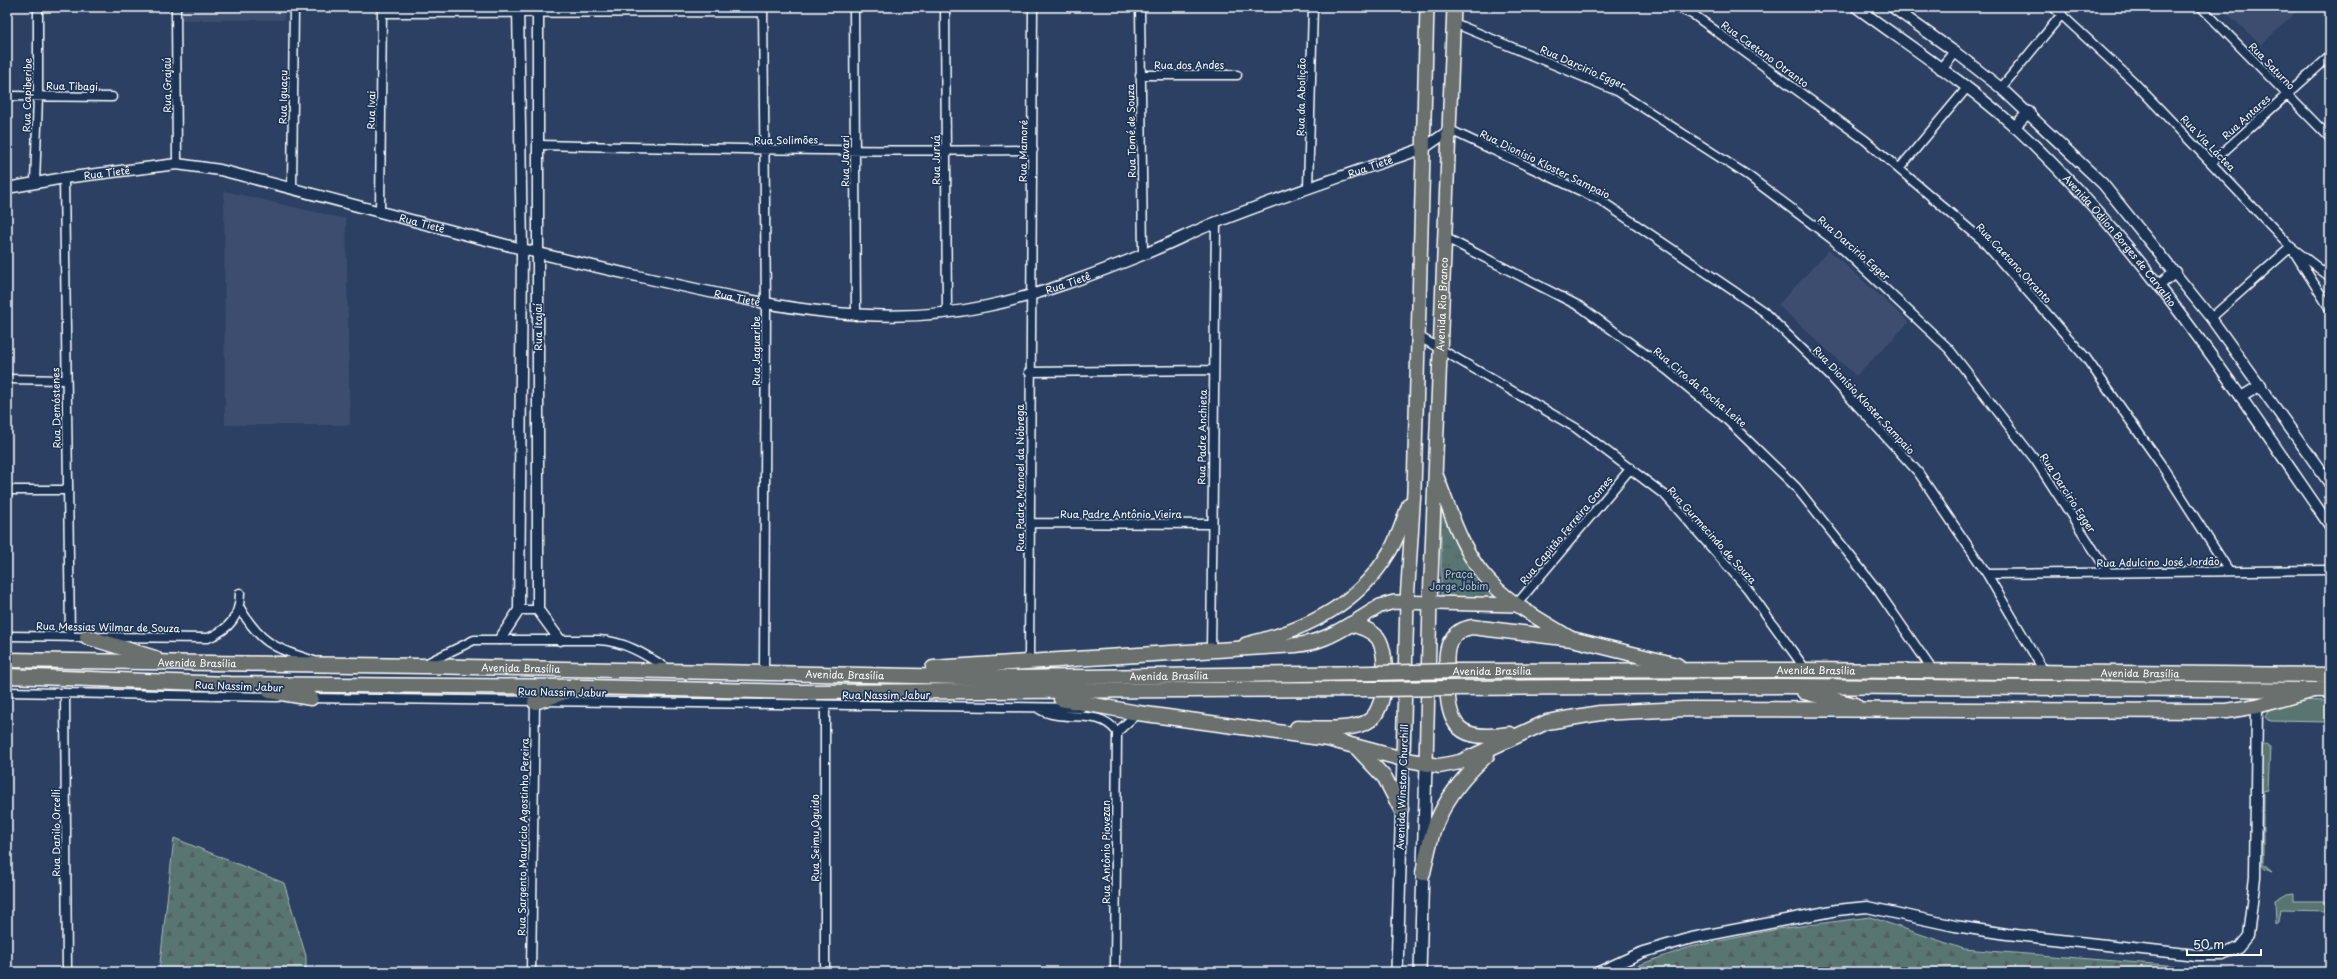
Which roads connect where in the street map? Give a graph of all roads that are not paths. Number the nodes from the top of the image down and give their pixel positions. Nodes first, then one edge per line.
1 (38, 7) edge
2 (176, 7) edge
3 (294, 7) edge
4 (854, 7) edge
5 (945, 7) edge
6 (1033, 7) edge
7 (1140, 7) edge
8 (1313, 7) edge
9 (1427, 7) edge
10 (1454, 7) edge
11 (1676, 7) edge
12 (1856, 7) edge
13 (1892, 7) edge
14 (2053, 7) edge
15 (2201, 7) edge
16 (382, 10) edge
17 (518, 10) edge
18 (538, 10) edge
19 (763, 10) edge
20 (2062, 14) junction
21 (1454, 23) junction
22 (1955, 52) junction
23 (2330, 56) edge
24 (1941, 69) junction
25 (1140, 74) junction
26 (1237, 75) dead end
27 (2001, 88) junction
28 (1966, 89) junction
29 (2286, 95) junction
30 (7, 96) edge
31 (38, 96) junction
32 (112, 97) dead end
33 (2029, 112) junction
34 (2014, 127) junction
35 (1450, 130) junction
36 (2330, 138) edge
37 (540, 145) junction
38 (1424, 148) junction
39 (855, 149) junction
40 (1033, 150) junction
41 (764, 151) junction
42 (946, 151) junction
43 (2212, 162) junction
44 (177, 164) junction
45 (1899, 169) junction
46 (64, 178) junction
47 (35, 183) junction
48 (7, 188) edge
49 (292, 188) junction
50 (1308, 188) junction
51 (380, 212) junction
52 (1216, 222) junction
53 (1446, 238) junction
54 (2291, 247) junction
55 (522, 250) junction
56 (538, 254) junction
57 (1142, 255) junction
58 (2176, 272) junction
59 (2330, 277) edge
60 (2159, 285) junction
61 (1030, 295) junction
62 (766, 305) junction
63 (2330, 309) edge
64 (947, 313) junction
65 (856, 316) junction
66 (2211, 318) junction
67 (1418, 336) junction
68 (1441, 347) junction
69 (1213, 370) junction
70 (1030, 372) junction
71 (7, 379) edge
72 (65, 380) junction
73 (2261, 385) junction
74 (2241, 397) junction
75 (1630, 468) junction
76 (1435, 473) junction
77 (2330, 484) edge
78 (7, 490) edge
79 (67, 490) junction
80 (1414, 491) junction
81 (1031, 523) junction
82 (1211, 524) junction
83 (2330, 526) edge
84 (2330, 570) edge
85 (2229, 571) junction
86 (2108, 572) junction
87 (1987, 574) junction
88 (240, 593) dead end
89 (1407, 601) junction
90 (1430, 602) junction
91 (1516, 605) junction
92 (240, 608) junction
93 (519, 610) junction
94 (538, 610) junction
95 (1351, 624) junction
96 (7, 636) edge
97 (70, 637) junction
98 (87, 637) junction
99 (500, 639) junction
100 (1572, 639) junction
101 (560, 640) junction
102 (1215, 651) junction
103 (7, 660) edge
104 (1029, 661) junction
105 (176, 664) junction
106 (328, 666) junction
107 (423, 666) junction
108 (1705, 670) junction
109 (1806, 670) junction
110 (671, 671) junction
111 (764, 672) junction
112 (1933, 672) junction
113 (2045, 673) junction
114 (848, 674) junction
115 (2330, 675) edge
116 (7, 676) edge
117 (230, 684) junction
118 (588, 686) junction
119 (1780, 686) junction
120 (2313, 690) junction
121 (2330, 690) edge
122 (7, 692) edge
123 (1025, 692) junction
124 (65, 693) junction
125 (312, 698) junction
126 (535, 702) junction
127 (825, 705) junction
128 (2257, 706) junction
129 (1037, 707) junction
130 (1118, 708) junction
131 (1879, 710) junction
132 (1138, 713) junction
133 (1255, 729) junction
134 (1117, 732) junction
135 (1522, 733) junction
136 (1503, 742) junction
137 (1354, 745) junction
138 (1403, 759) junction
139 (1426, 764) junction
140 (1401, 809) junction
141 (1423, 873) junction
142 (67, 972) edge
143 (531, 972) edge
144 (825, 972) edge
145 (1115, 972) edge
146 (1397, 972) edge
147 (1420, 972) edge
148 (1599, 972) edge

1 - 31 street, Rua Capiberibe
2 - 44 street, Rua Grajaú
3 - 49 street, Rua Iguaçu
4 - 39 street, Rua Javari
5 - 42 street, Rua Juruá
6 - 40 street, Rua Mamoré
7 - 25 street, Rua Tomé de Souza
8 - 50 street, Rua da Abolição
9 - 38 main road
10 - 21 main road, Avenida Rio Branco
11 - 45 street, Rua Caetano Otranto
12 - 24 street, Avenida Odilon Borges de Carvalho
13 - 22 street
14 - 20 street, Rua Via Láctea
15 - 29 street, Rua Saturno
16 - 17 street
16 - 51 street, Rua Ivai
17 - 18 street
17 - 55 street, Rua Itajaí
18 - 19 street
18 - 37 street, Rua Itajaí
19 - 41 street, Rua Jaguaribe
20 - 27 street
20 - 43 street, Rua Via Láctea
21 - 35 main road, Avenida Rio Branco
21 - 86 street, Rua Darcirio Egger
22 - 24 street
22 - 27 street
23 - 29 street, Rua Antares
24 - 28 street, Avenida Odilon Borges de Carvalho
25 - 26 street, Rua dos Andes
25 - 57 street, Rua Tomé de Souza
27 - 33 street
28 - 34 street, Avenida Odilon Borges de Carvalho
28 - 45 street
29 - 36 street, Rua Saturno
29 - 43 street, Rua Antares
30 - 31 street, Rua Tibagi
31 - 32 street, Rua Tibagi
31 - 47 street, Rua Capiberibe
33 - 34 street
33 - 58 street
34 - 60 street, Avenida Odilon Borges de Carvalho
35 - 38 street, Rua Tietê
35 - 53 main road, Avenida Rio Branco
35 - 87 street, Rua Dionísio Kloster Sampaio
37 - 41 street, Rua Solimões
37 - 56 street, Rua Itajaí
38 - 50 street, Rua Tietê
38 - 67 main road
39 - 41 street, Rua Solimões
39 - 42 street, Rua Solimões
39 - 65 street, Rua Javari
40 - 42 street, Rua Solimões
40 - 61 street, Rua Mamoré
41 - 62 street, Rua Jaguaribe
42 - 64 street, Rua Juruá
43 - 54 street, Rua Via Láctea
44 - 46 street, Rua Tietê
44 - 49 street, Rua Tietê
45 - 85 street, Rua Caetano Otranto
46 - 47 street, Rua Tietê
46 - 72 street, Rua Demóstenes
47 - 48 street, Rua Tietê
49 - 51 street, Rua Tietê
50 - 52 street, Rua Tietê
51 - 55 street, Rua Tietê
52 - 57 street, Rua Tietê
52 - 69 street, Rua Padre Anchieta
53 - 68 main road, Avenida Rio Branco
53 - 112 street, Rua Ciro da Rocha Leite
54 - 59 street
54 - 63 street, Rua Via Láctea
54 - 66 street
55 - 56 street, Rua Tietê
55 - 93 street, Rua Itajaí
56 - 62 street, Rua Tietê
56 - 94 street, Rua Itajaí
57 - 61 street, Rua Tietê
58 - 60 street
58 - 66 street
60 - 74 street, Avenida Odilon Borges de Carvalho
61 - 64 street, Rua Tietê
61 - 70 street, Rua Padre Manoel da Nóbrega
62 - 65 street, Rua Tietê
62 - 111 street, Rua Jaguaribe
64 - 65 street, Rua Tietê
66 - 73 street
67 - 68 street, Rua Gurmecindo de Souza
67 - 80 main road
68 - 75 street, Rua Gurmecindo de Souza
68 - 76 main road, Avenida Rio Branco
69 - 70 street
69 - 82 street, Rua Padre Anchieta
70 - 81 street, Rua Padre Manoel da Nóbrega
71 - 72 street
72 - 79 street, Rua Demóstenes
73 - 74 street
73 - 77 street
74 - 83 street, Avenida Odilon Borges de Carvalho
75 - 91 street, Rua Capitão Ferreira Gomes
75 - 109 street, Rua Gurmecindo de Souza
76 - 90 main road, Avenida Rio Branco
76 - 91 main road
78 - 79 street
79 - 97 street, Rua Demóstenes
80 - 89 main road
80 - 102 main road
81 - 82 street, Rua Padre Antônio Vieira
81 - 104 street, Rua Padre Manoel da Nóbrega
82 - 102 street, Rua Padre Anchieta
84 - 85 street, Rua Adulcino José Jordão
85 - 86 street, Rua Adulcino José Jordão
86 - 87 street, Rua Adulcino José Jordão
87 - 113 street, Rua Dionísio Kloster Sampaio
88 - 92 street
89 - 90 main road
89 - 95 main road
89 - 138 main road, Avenida Winston Churchill
90 - 91 main road
90 - 139 main road
91 - 100 main road
92 - 98 street, Rua Messias Wilmar de Souza
92 - 106 street
93 - 94 street
93 - 99 street
94 - 101 street
95 - 102 highway
95 - 133 highway
96 - 97 street, Rua Messias Wilmar de Souza
97 - 98 street, Rua Messias Wilmar de Souza
98 - 105 highway
99 - 101 street
99 - 107 street
100 - 108 highway
100 - 135 highway
101 - 110 street
102 - 104 highway
103 - 105 highway, Avenida Brasília
104 - 114 highway
105 - 106 highway, Avenida Brasília
106 - 107 highway, Avenida Brasília
107 - 110 highway, Avenida Brasília
108 - 109 highway, Avenida Brasília
108 - 114 highway, Avenida Brasília, bridge
109 - 112 highway, Avenida Brasília
110 - 111 highway, Avenida Brasília
111 - 114 highway, Avenida Brasília
112 - 113 highway, Avenida Brasília
113 - 115 highway, Avenida Brasília
116 - 117 highway, Avenida Brasília
117 - 118 highway, Avenida Brasília
117 - 125 highway
118 - 123 highway, Avenida Brasília
118 - 126 highway
119 - 120 highway, Avenida Brasília
119 - 123 highway, Avenida Brasília, bridge
119 - 131 highway
120 - 121 highway, Avenida Brasília
120 - 128 highway
122 - 124 street, Rua Nassim Jabur
123 - 130 highway
124 - 125 street, Rua Nassim Jabur
124 - 142 street, Rua Danilo Orcelli
125 - 126 street, Rua Nassim Jabur
126 - 127 street, Rua Nassim Jabur
126 - 143 street, Rua Sargento Maurício Agostinho Pereira
127 - 129 street, Rua Nassim Jabur
127 - 144 street, Rua Seimu Oguido
128 - 131 highway
128 - 148 street
129 - 130 street, Rua Nassim Jabur
129 - 134 street
130 - 132 highway
131 - 135 highway
132 - 133 highway
132 - 134 street
133 - 137 highway
134 - 145 street, Rua Antônio Piovezan
135 - 136 highway
136 - 139 highway
136 - 141 highway
137 - 138 highway
137 - 140 highway
138 - 139 highway
138 - 140 main road, Avenida Winston Churchill
139 - 141 main road
140 - 146 main road, Avenida Winston Churchill
141 - 147 main road

